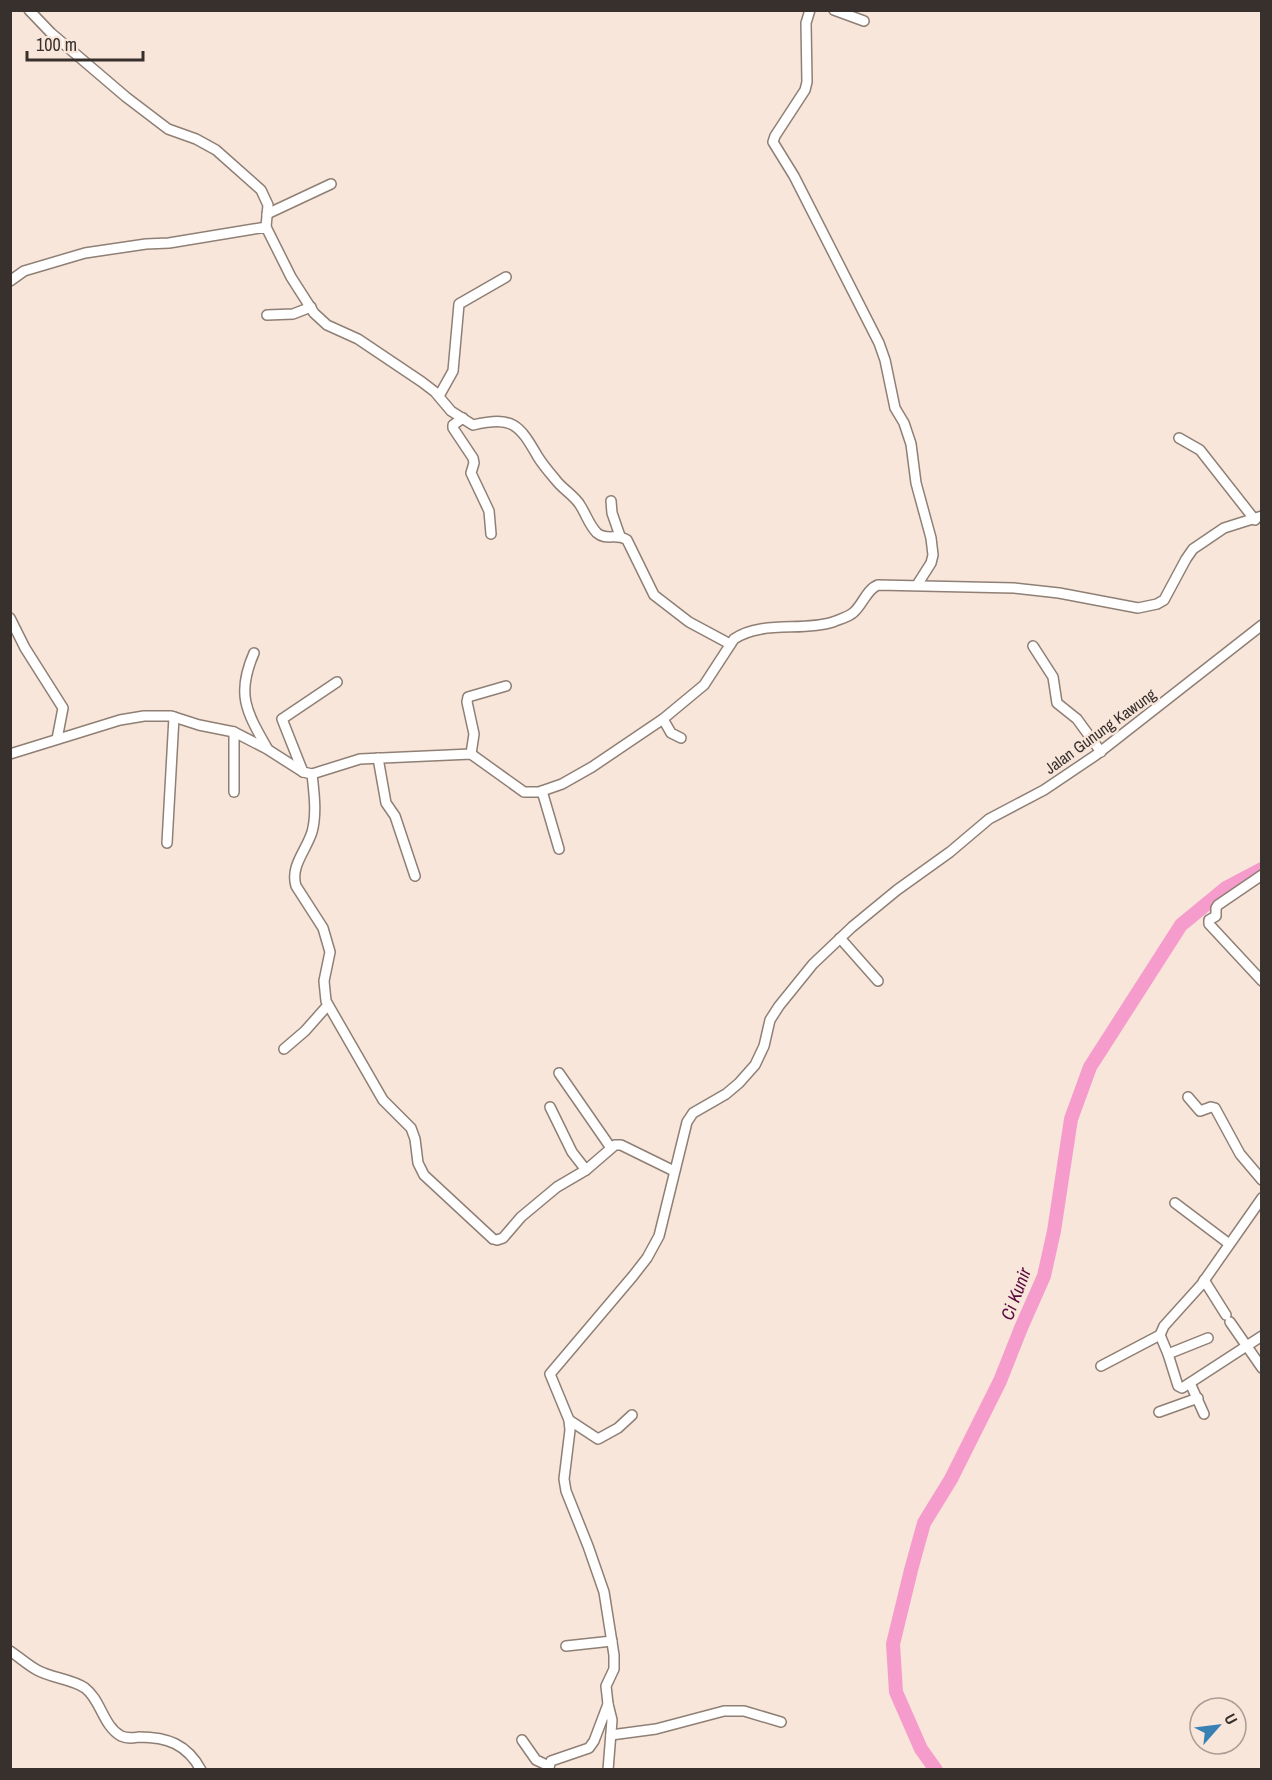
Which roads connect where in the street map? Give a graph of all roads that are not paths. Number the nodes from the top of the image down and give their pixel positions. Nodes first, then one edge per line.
1 (29, 10) edge
2 (810, 10) edge
3 (834, 10) edge
4 (864, 21) dead end
5 (331, 184) dead end
6 (267, 214) junction
7 (266, 227) junction
8 (506, 277) dead end
9 (10, 281) edge
10 (311, 308) junction
11 (267, 315) dead end
12 (439, 396) junction
13 (463, 418) junction
14 (1179, 438) dead end
15 (611, 501) dead end
16 (1258, 518) edge
17 (491, 534) dead end
18 (620, 536) junction
19 (917, 585) junction
20 (10, 618) edge
21 (1262, 625) edge
22 (730, 644) junction
23 (1033, 646) dead end
24 (254, 653) dead end
25 (338, 682) dead end
26 (506, 686) dead end
27 (174, 717) junction
28 (663, 719) junction
29 (234, 732) junction
30 (681, 738) dead end
31 (57, 739) junction
32 (267, 749) junction
33 (1101, 752) junction
34 (10, 754) edge
35 (471, 754) junction
36 (378, 758) junction
37 (307, 773) junction
38 (542, 791) junction
39 (234, 792) dead end
40 (167, 843) dead end
41 (559, 849) dead end
42 (1262, 875) edge
43 (415, 876) dead end
44 (840, 938) junction
45 (878, 981) dead end
46 (1262, 981) edge
47 (328, 1005) junction
48 (284, 1049) dead end
49 (559, 1073) dead end
50 (1188, 1097) dead end
51 (550, 1107) dead end
52 (611, 1148) junction
53 (586, 1170) junction
54 (674, 1171) junction
55 (1262, 1180) edge
56 (1262, 1198) edge
57 (1175, 1203) dead end
58 (1228, 1243) junction
59 (1204, 1280) junction
60 (1160, 1335) junction
61 (1262, 1336) edge
62 (1208, 1338) dead end
63 (1246, 1346) junction
64 (1168, 1354) junction
65 (1101, 1366) dead end
66 (1262, 1368) edge
67 (1191, 1383) junction
68 (1198, 1398) junction
69 (1159, 1412) dead end
70 (1204, 1414) dead end
71 (632, 1415) dead end
72 (569, 1420) junction
73 (612, 1641) junction
74 (566, 1646) dead end
75 (10, 1651) edge
76 (608, 1704) junction
77 (781, 1722) dead end
78 (610, 1735) junction
79 (522, 1740) dead end
80 (548, 1768) edge
81 (201, 1770) edge
82 (608, 1770) edge

1 - 6 street
2 - 19 street
3 - 4 street
5 - 6 street
6 - 7 street
7 - 9 street
7 - 10 street
8 - 12 street
10 - 11 street
10 - 12 street
12 - 13 street
13 - 17 street
13 - 18 street
14 - 16 street
15 - 18 street
16 - 19 street
18 - 22 street
19 - 22 street
20 - 31 street
21 - 33 street, Jalan Gunung Kawung
22 - 28 street
23 - 33 street
24 - 32 street
25 - 37 street
26 - 35 street
27 - 29 street
27 - 31 street
27 - 40 street
28 - 30 street
28 - 38 street
29 - 32 street
29 - 39 street
31 - 34 street
32 - 37 street
33 - 44 street, Jalan Gunung Kawung
35 - 36 street
35 - 38 street
36 - 37 street
36 - 43 street
37 - 47 street
38 - 41 street
42 - 46 street
44 - 45 street
44 - 54 street, Jalan Gunung Kawung
47 - 48 street
47 - 53 street
49 - 52 street
50 - 55 street
51 - 53 street
52 - 53 street
52 - 54 street
54 - 72 street, Jalan Gunung Kawung
56 - 58 street
57 - 58 street
58 - 59 street
59 - 60 street
59 - 63 street
60 - 64 street
60 - 65 street
61 - 63 street
62 - 64 street
63 - 66 street
63 - 67 street
64 - 67 street
67 - 68 street
68 - 69 street
68 - 70 street
71 - 72 street
72 - 73 street
73 - 74 street
73 - 76 street
75 - 81 street
76 - 78 street
76 - 80 street
77 - 78 street
78 - 82 street
79 - 80 street

